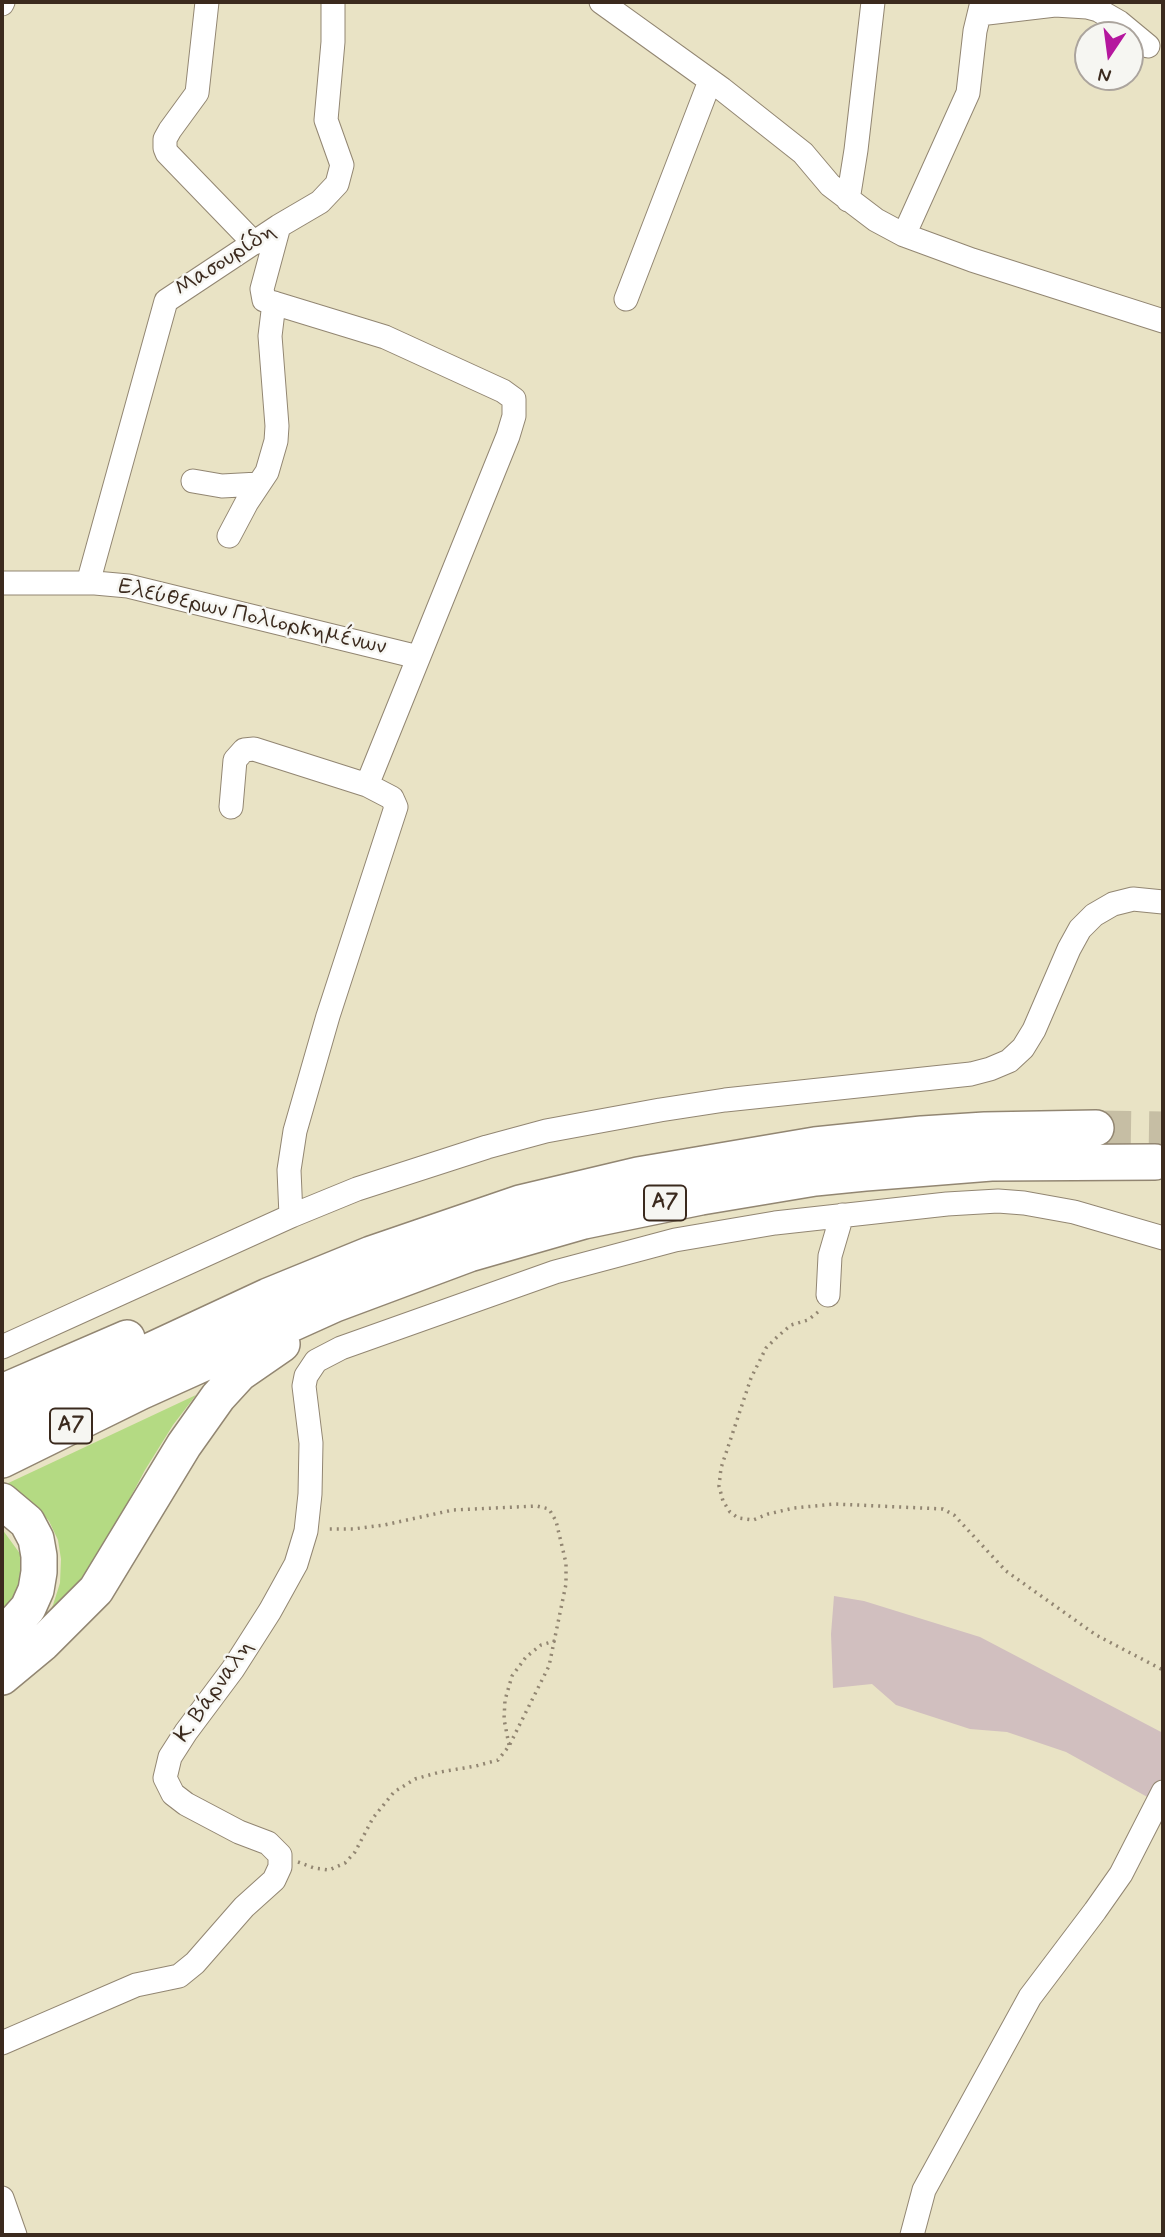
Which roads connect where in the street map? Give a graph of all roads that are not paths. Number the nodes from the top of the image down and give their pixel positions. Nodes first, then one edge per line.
1 (207, 2) edge
2 (333, 2) edge
3 (601, 2) edge
4 (873, 2) edge
5 (981, 8) edge
6 (1148, 46) dead end
7 (710, 81) junction
8 (848, 200) junction
9 (279, 226) junction
10 (904, 235) junction
11 (254, 243) junction
12 (626, 299) dead end
13 (274, 303) junction
14 (1163, 321) edge
15 (193, 481) dead end
16 (259, 484) junction
17 (229, 536) dead end
18 (2, 583) edge
19 (88, 583) junction
20 (418, 657) junction
21 (367, 785) junction
22 (231, 807) dead end
23 (1163, 902) edge
24 (1097, 1128) tunnel mouth
25 (1155, 1162) dead end
26 (842, 1215) junction
27 (291, 1216) junction
28 (1163, 1238) edge
29 (463, 1239) junction
30 (828, 1295) road end
31 (2, 1347) edge
32 (2, 1392) edge
33 (2, 1424) edge
34 (2, 1460) edge
35 (2, 1501) edge
36 (2, 1637) edge
37 (2, 1677) edge
38 (1163, 1792) edge
39 (2, 2043) edge
40 (2, 2197) edge
41 (15, 2235) edge
42 (912, 2235) edge

1 - 11 street
2 - 9 street, Μασουρίδη
3 - 7 street
4 - 8 street
5 - 6 street
5 - 10 street
7 - 8 street
7 - 12 street
8 - 10 street
9 - 11 street, Μασουρίδη
9 - 13 street
10 - 14 street
11 - 19 street, Μασουρίδη
13 - 16 street
13 - 20 street
15 - 16 street
16 - 17 street
18 - 19 street, Ελεύθερων Πολιορκημένων
19 - 20 street, Ελεύθερων Πολιορκημένων
20 - 21 street
21 - 22 street
21 - 27 street
23 - 27 street
24 - 29 highway, Α7
25 - 29 highway, Α7
26 - 28 street
26 - 30 street
26 - 39 street, Κ. Βάρναλη
27 - 31 street
29 - 32 highway
29 - 33 highway, Α7
29 - 34 highway, Α7
29 - 37 highway
35 - 36 highway
38 - 42 street
40 - 41 street

